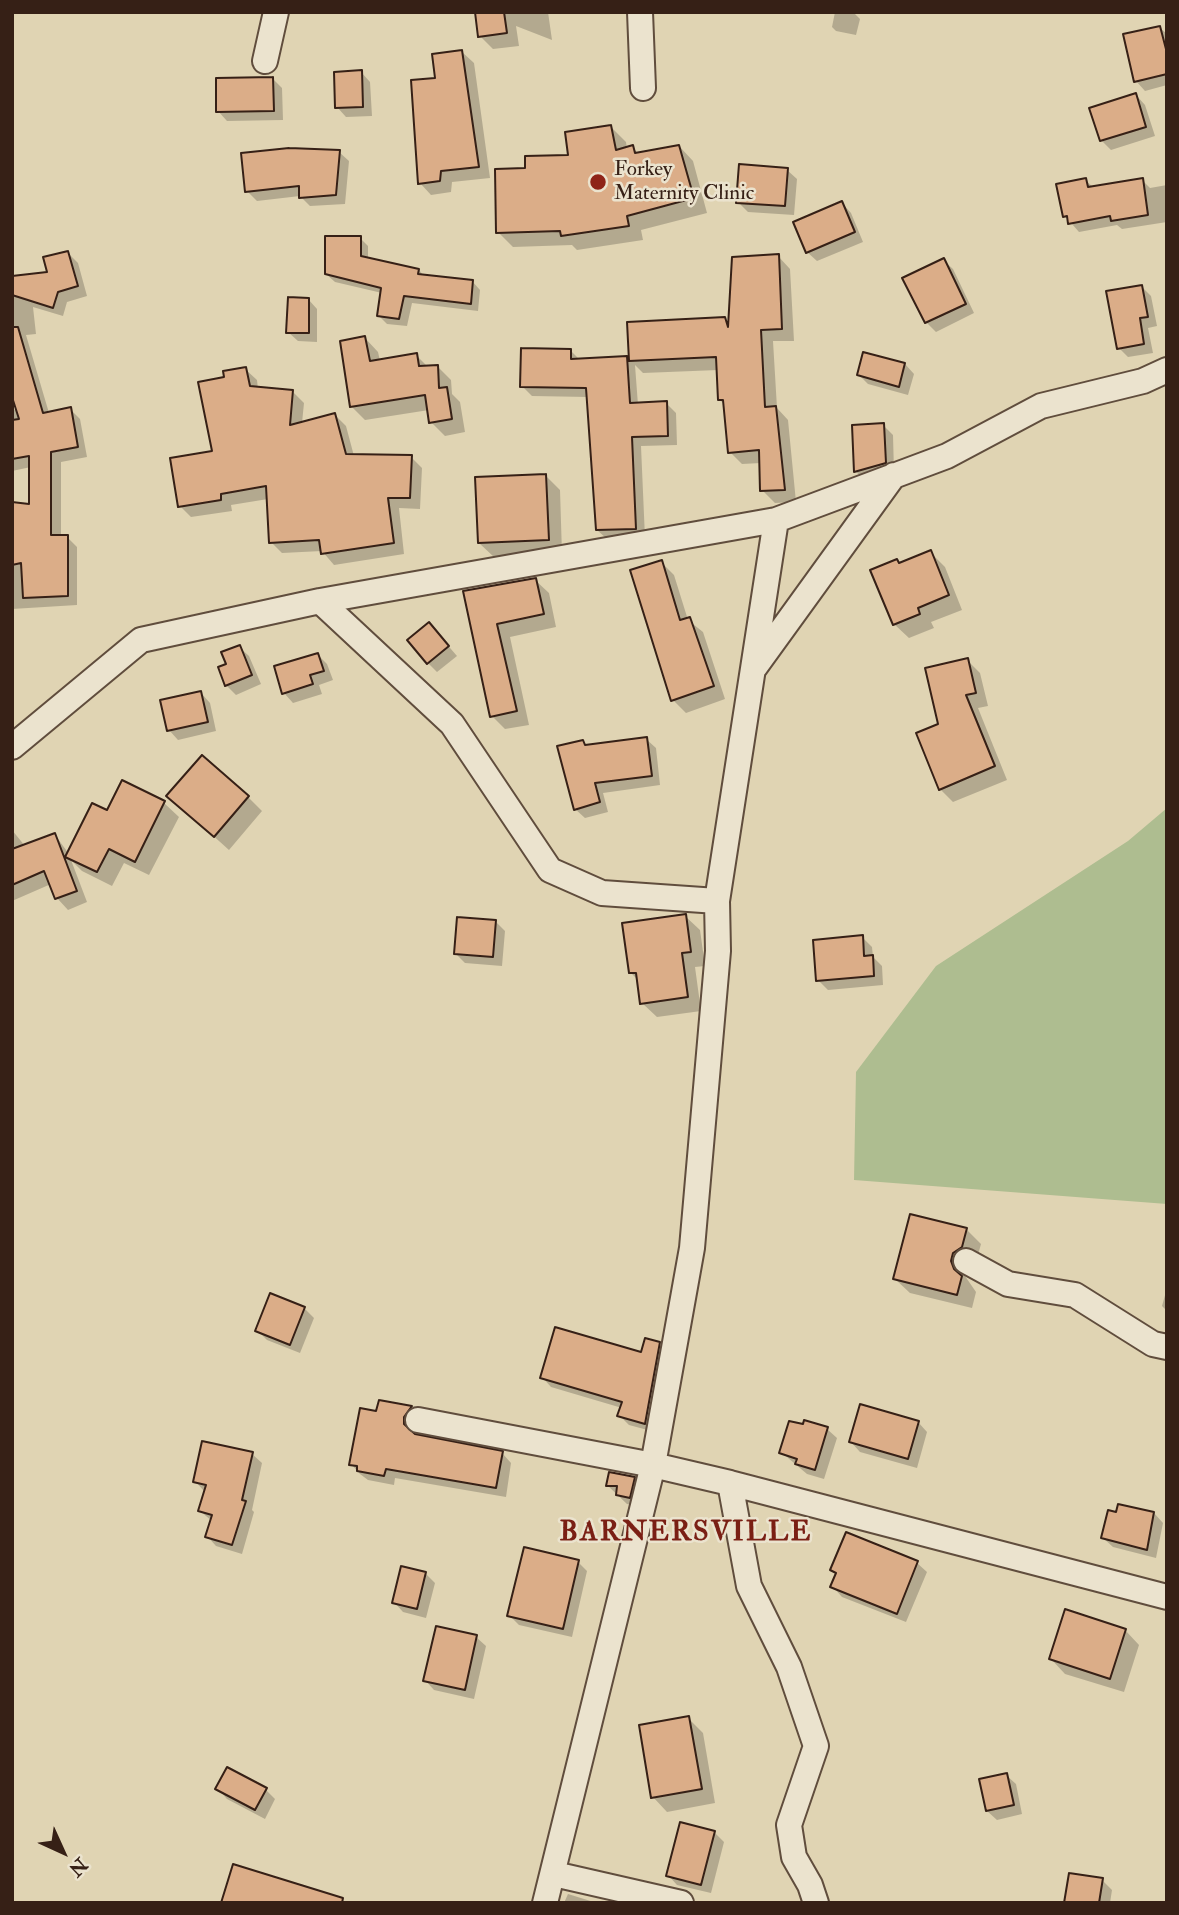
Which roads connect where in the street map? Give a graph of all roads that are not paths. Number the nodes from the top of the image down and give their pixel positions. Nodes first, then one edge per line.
1 (276, 12) edge
2 (640, 12) edge
3 (265, 61) dead end
4 (643, 88) dead end
5 (1167, 370) edge
6 (894, 475) junction
7 (776, 520) junction
8 (320, 601) junction
9 (753, 671) junction
10 (12, 747) edge
11 (717, 901) junction
12 (966, 1261) dead end
13 (1167, 1347) edge
14 (418, 1420) dead end
15 (653, 1465) junction
16 (730, 1483) junction
17 (1167, 1597) edge
18 (554, 1874) junction
19 (545, 1903) edge
20 (681, 1903) edge
21 (816, 1903) edge

1 - 3 street
2 - 4 street
5 - 6 street
6 - 7 street
6 - 9 street
7 - 8 street
7 - 9 street
8 - 10 street
8 - 11 street
9 - 11 street
11 - 15 street
12 - 13 street
14 - 15 street
15 - 16 street
15 - 18 street
16 - 17 street
16 - 21 street
18 - 19 street
18 - 20 street

